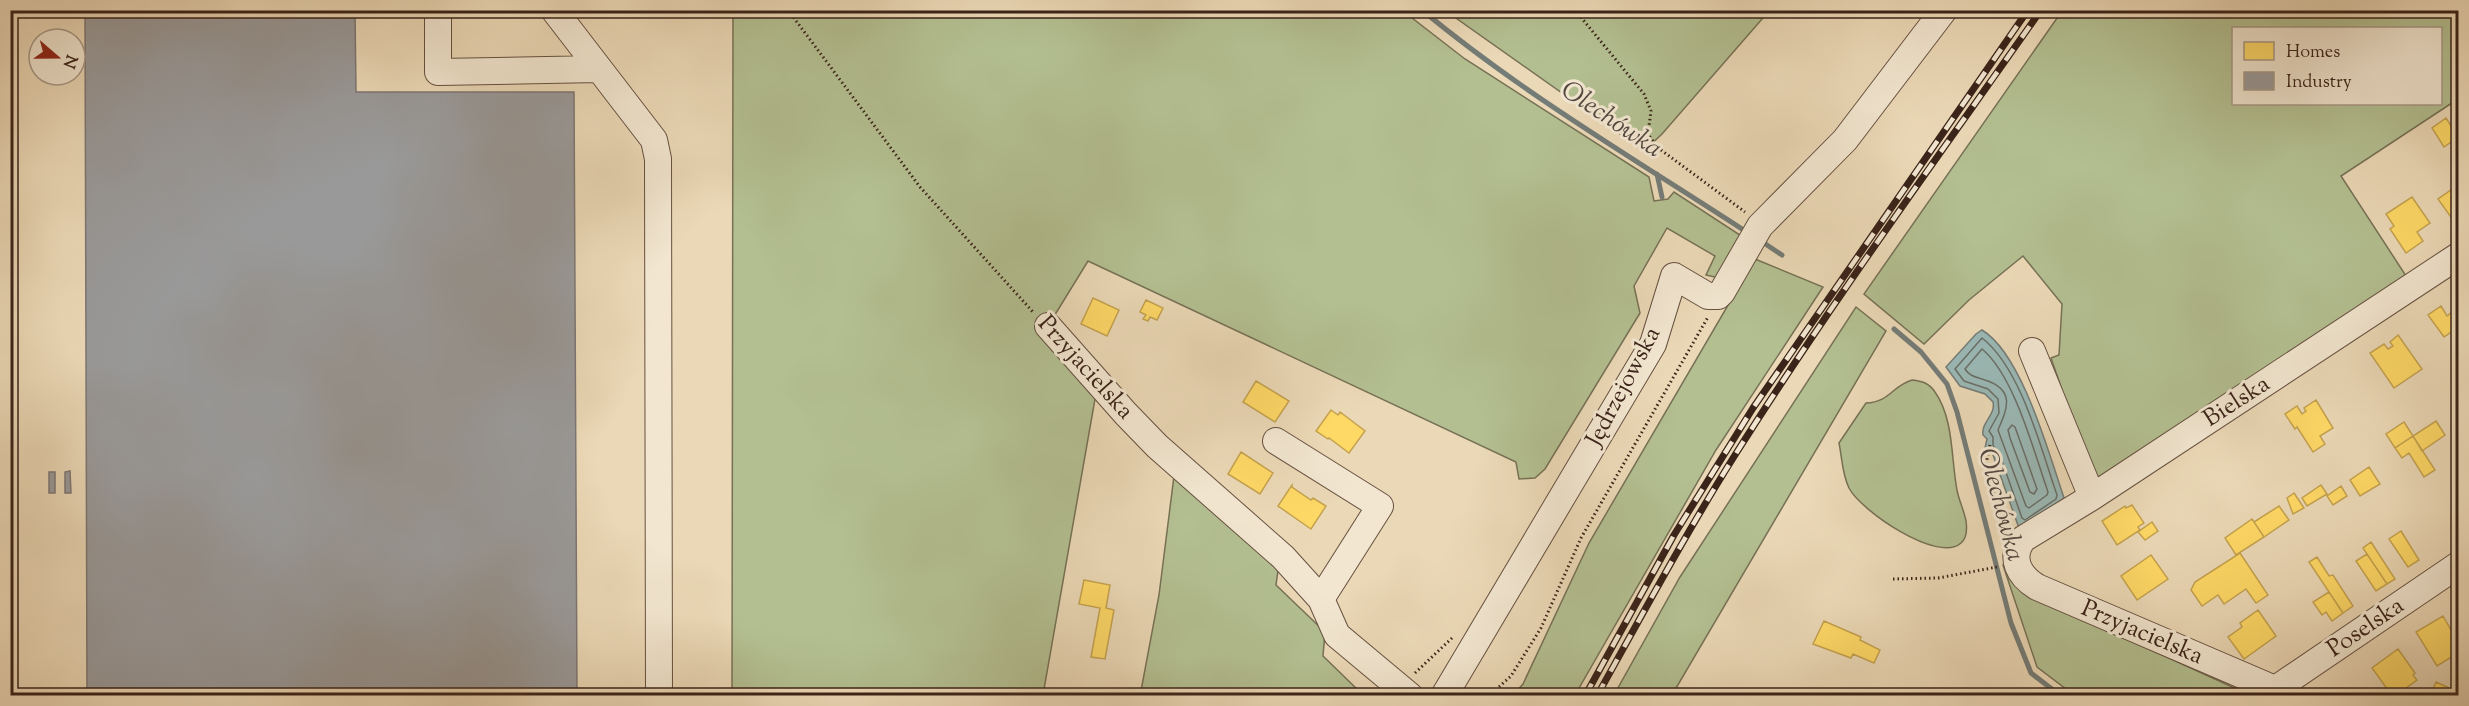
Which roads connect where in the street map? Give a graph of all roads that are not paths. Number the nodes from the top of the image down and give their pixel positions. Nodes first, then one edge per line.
1 (438, 10) edge
2 (554, 10) edge
3 (1944, 10) edge
4 (599, 69) junction
5 (2458, 256) edge
6 (1048, 326) road end
7 (2032, 351) dead end
8 (1276, 441) dead end
9 (2092, 497) junction
10 (2017, 549) joint
11 (2458, 566) edge
12 (1321, 599) junction
13 (1448, 689) edge
14 (1405, 691) edge
15 (2282, 693) edge
16 (659, 696) edge

1 - 4 street
2 - 4 street
3 - 13 street, Jędrzejowska
4 - 16 street
5 - 9 street, Bielska
6 - 12 street, Przyjacielska
7 - 9 street
8 - 12 street
9 - 10 street, Bielska
10 - 15 street, Przyjacielska
11 - 15 street, Poselska
12 - 14 street, Przyjacielska

